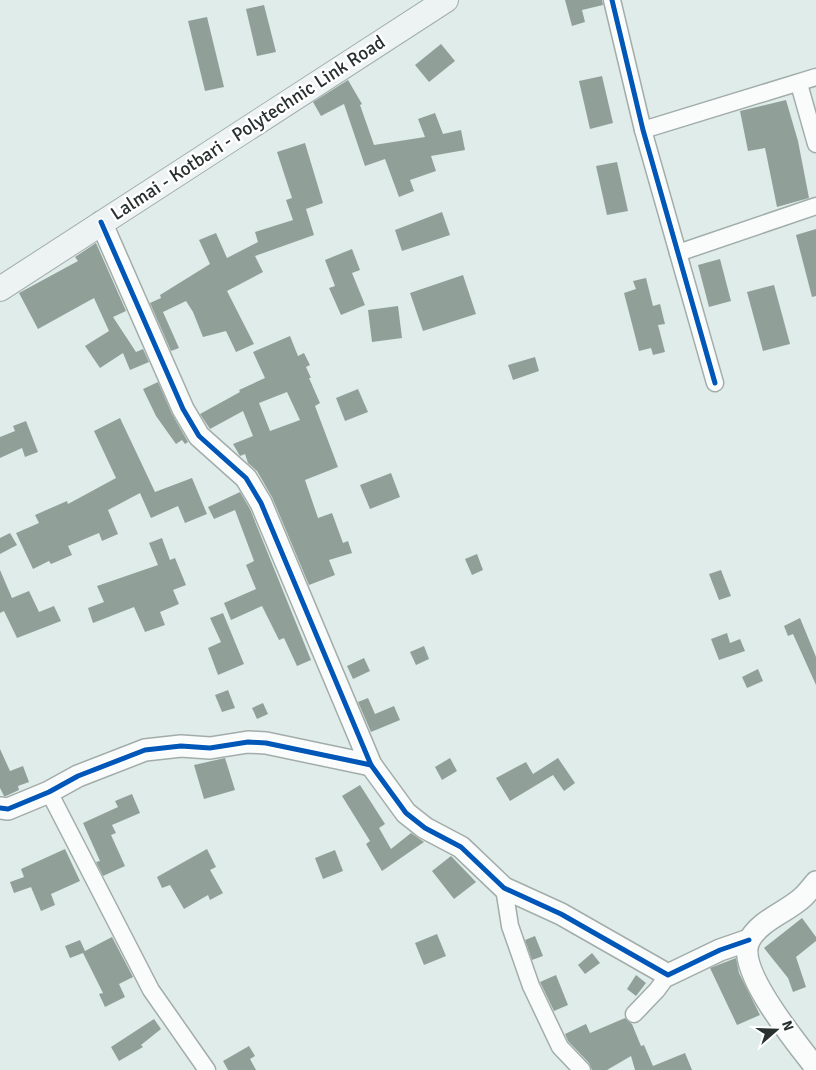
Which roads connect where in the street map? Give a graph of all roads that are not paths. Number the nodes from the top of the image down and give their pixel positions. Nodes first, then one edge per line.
1 (446, 0) edge
2 (612, 0) edge
3 (816, 77) edge
4 (799, 84) junction
5 (643, 130) junction
6 (816, 144) edge
7 (816, 206) edge
8 (101, 222) junction
9 (678, 252) junction
10 (0, 289) edge
11 (715, 383) dead end
12 (371, 765) junction
13 (50, 792) junction
14 (0, 808) edge
15 (816, 882) edge
16 (504, 888) junction
17 (749, 940) junction
18 (668, 975) junction
19 (634, 1014) dead end
20 (816, 1068) edge
21 (207, 1070) edge
22 (582, 1070) edge

1 - 8 main road, Lalmai - Kotbari - Polytechnic Link Road
2 - 5 street
3 - 4 street
4 - 5 street
4 - 6 street
5 - 9 street
7 - 9 street
8 - 10 main road, Lalmai - Kotbari - Polytechnic Link Road
8 - 12 street
9 - 11 street
12 - 13 street
12 - 16 street
13 - 14 street
13 - 21 street
15 - 17 street
16 - 18 street
16 - 22 street
17 - 18 street
17 - 20 street
18 - 19 street

